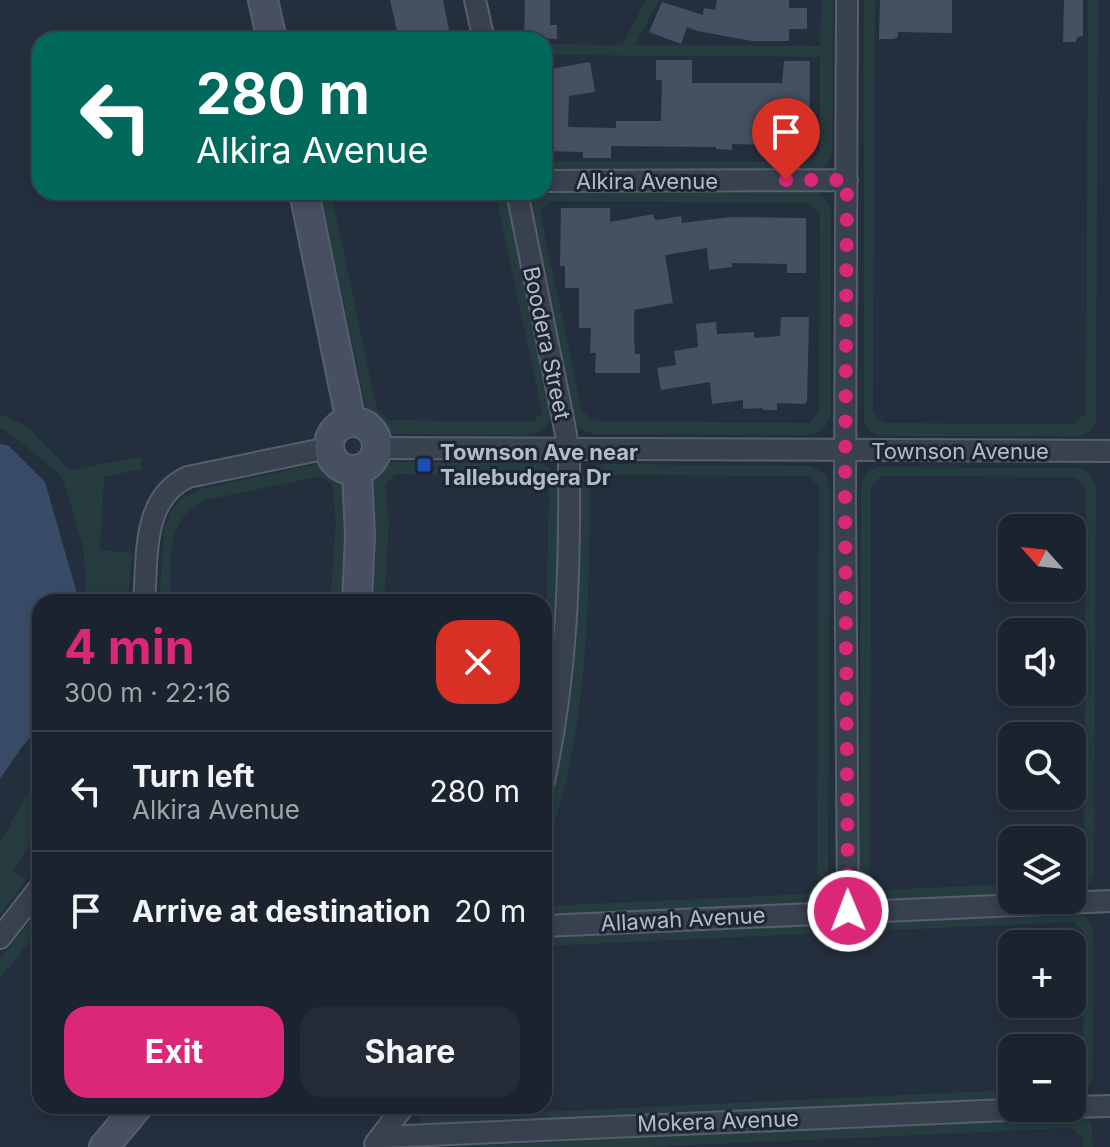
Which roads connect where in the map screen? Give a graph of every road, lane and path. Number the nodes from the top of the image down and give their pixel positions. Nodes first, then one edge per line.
1 (263, 0) edge
2 (475, 0) edge
3 (847, 0) edge
4 (270, 32) edge
5 (482, 32) edge
6 (847, 180) junction
7 (552, 181) edge
8 (306, 200) edge
9 (519, 200) edge
10 (351, 422) junction
11 (328, 448) junction
12 (377, 448) junction
13 (568, 450) junction
14 (846, 450) junction
15 (1110, 451) edge
16 (357, 471) junction
17 (145, 594) edge
18 (357, 594) edge
19 (552, 738) edge
20 (32, 897) edge
21 (1110, 901) edge
22 (848, 911) junction
23 (552, 926) edge
24 (0, 938) edge
25 (1110, 1106) edge
26 (1086, 1107) edge
27 (998, 1111) edge
28 (131, 1114) edge
29 (398, 1114) edge
30 (377, 1142) edge
31 (104, 1147) edge

1 - 4 street
2 - 5 street
3 - 6 street
6 - 7 street, Alkira Avenue
6 - 14 street
8 - 10 street
9 - 13 street, Boodera Street
10 - 11 street
10 - 12 street
11 - 16 street
11 - 17 street
12 - 13 street, Townson Avenue
12 - 16 street
13 - 14 street, Townson Avenue
13 - 19 street, Boodera Street
14 - 15 street, Townson Avenue
14 - 22 street
16 - 18 street
20 - 24 street
21 - 22 street, Allawah Avenue
22 - 23 street, Allawah Avenue
25 - 26 street
27 - 30 street, Mokera Avenue
28 - 31 street
29 - 30 street

